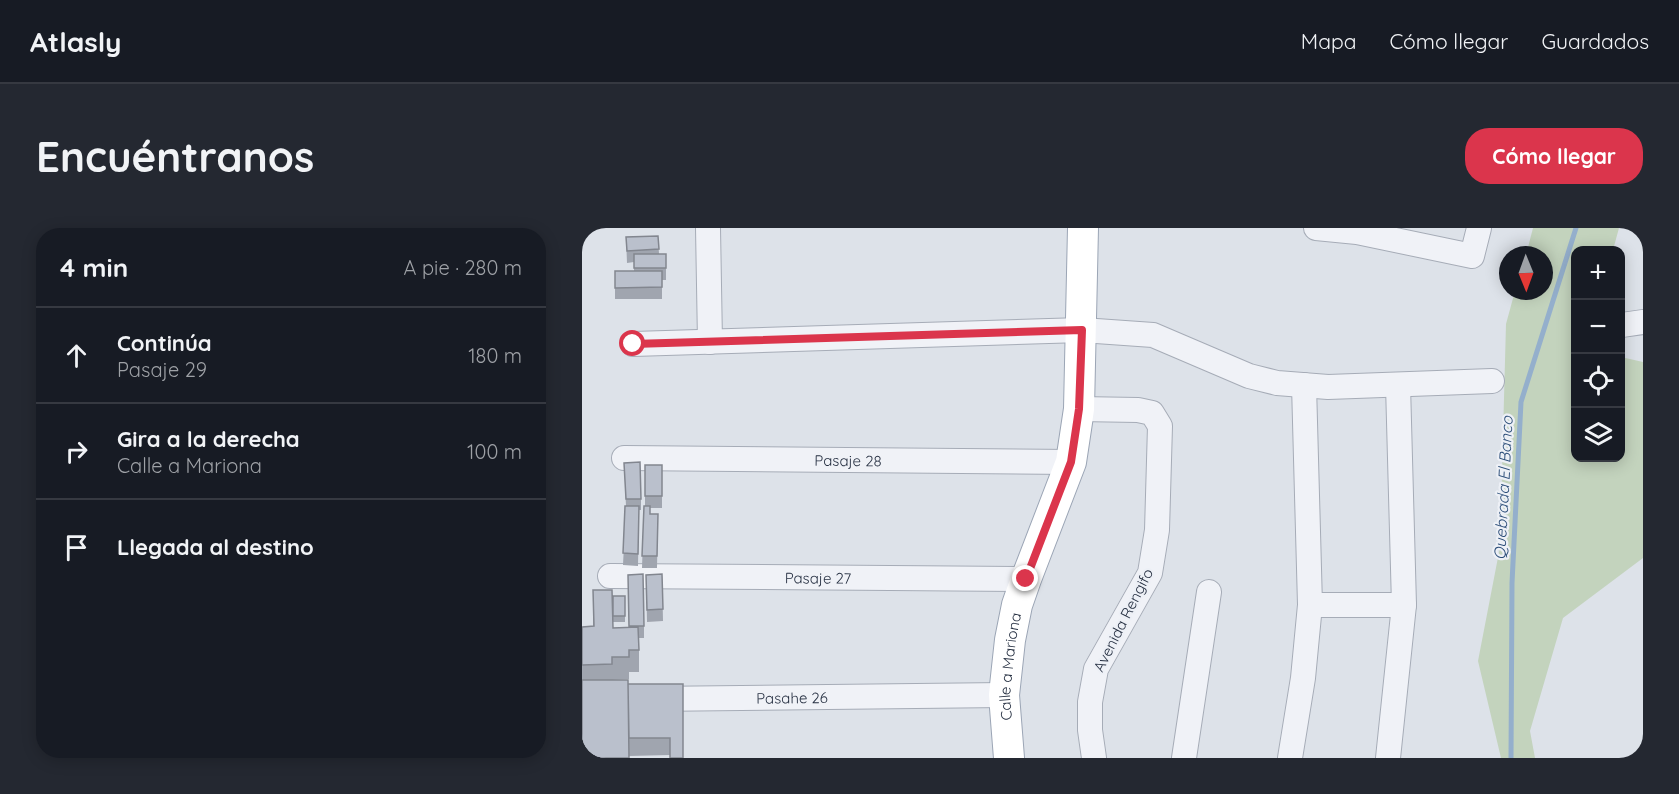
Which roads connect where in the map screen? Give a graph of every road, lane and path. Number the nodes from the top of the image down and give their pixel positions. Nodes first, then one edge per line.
1 (708, 228) edge
2 (1083, 228) edge
3 (1316, 228) edge
4 (1479, 228) edge
5 (1358, 230) edge
6 (1082, 330) junction
7 (710, 342) junction
8 (633, 344) dead end
9 (1492, 381) dead end
10 (1304, 385) junction
11 (1398, 385) junction
12 (1079, 409) junction
13 (624, 458) dead end
14 (1071, 462) junction
15 (610, 576) dead end
16 (1026, 579) junction
17 (1209, 592) dead end
18 (1310, 605) junction
19 (1404, 605) junction
20 (1004, 694) junction
21 (629, 699) edge
22 (1010, 758) edge
23 (1094, 758) edge
24 (1184, 758) edge
25 (1290, 758) edge
26 (1388, 758) edge

1 - 7 street
2 - 6 main road, Calle a Mariona
3 - 5 street
4 - 5 street
6 - 7 street
6 - 10 street
6 - 12 main road, Calle a Mariona
7 - 8 street
9 - 11 street
10 - 11 street
10 - 18 street
11 - 19 street
12 - 14 main road, Calle a Mariona
12 - 23 street, Avenida Rengifo
13 - 14 street, Pasaje 28
14 - 16 main road, Calle a Mariona
15 - 16 street, Pasaje 27
16 - 20 main road, Calle a Mariona
17 - 24 street
18 - 19 street
18 - 25 street
19 - 26 street
20 - 21 street, Pasahe 26
20 - 22 main road, Calle a Mariona

